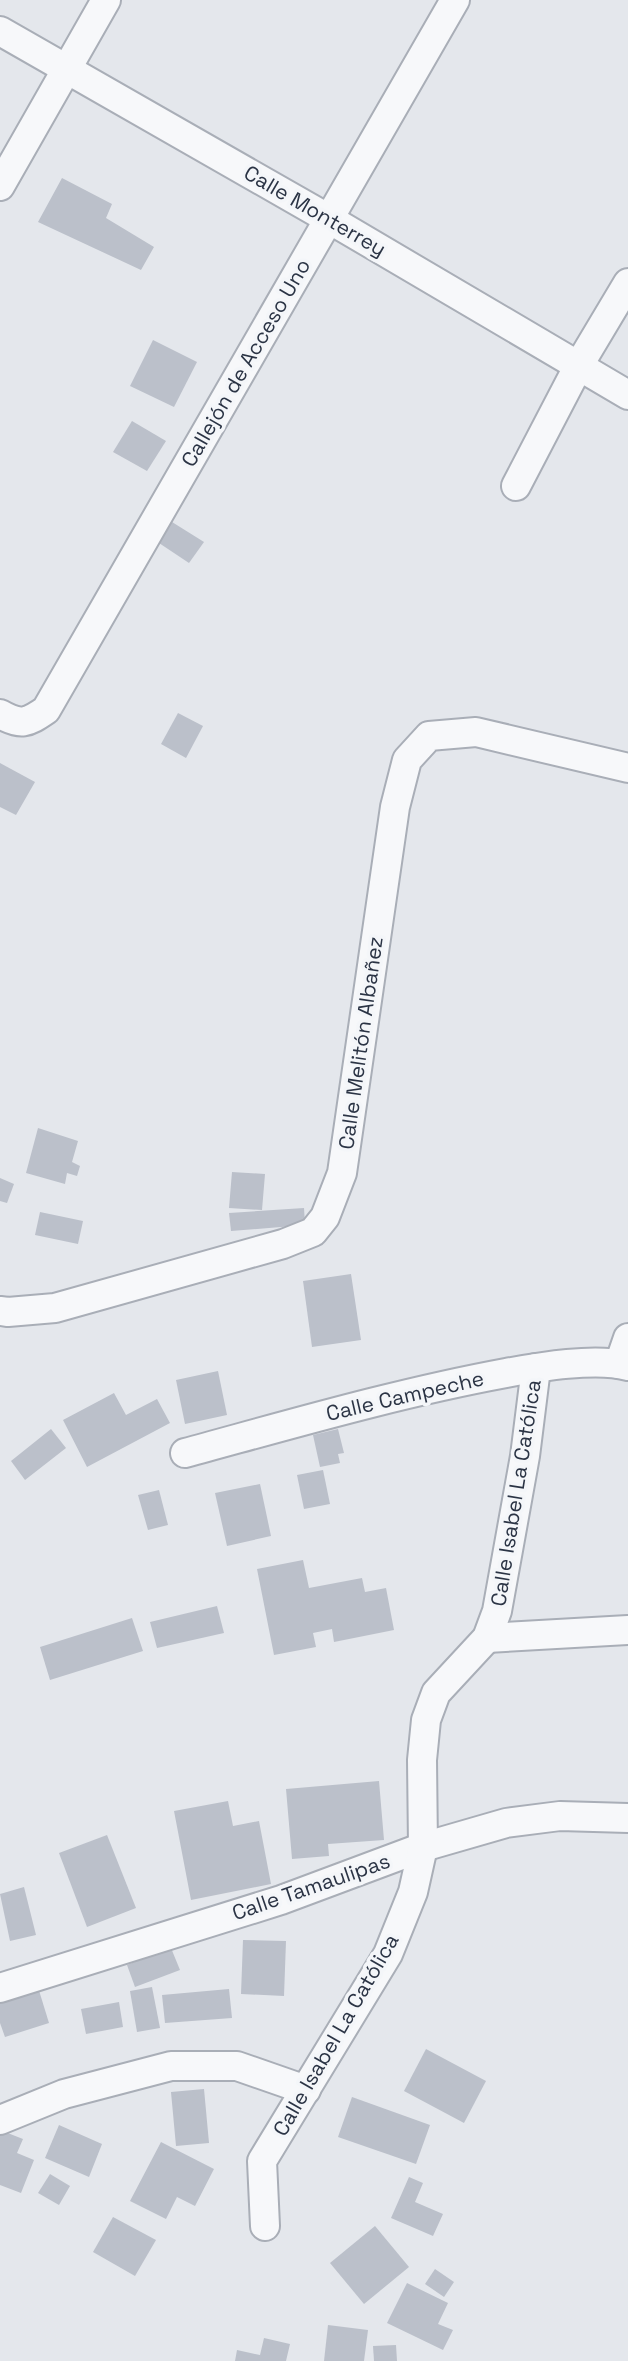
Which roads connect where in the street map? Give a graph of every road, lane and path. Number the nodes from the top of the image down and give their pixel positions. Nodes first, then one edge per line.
1 (106, 0) edge
2 (455, 0) edge
3 (0, 32) edge
4 (66, 69) junction
5 (0, 186) edge
6 (329, 219) junction
7 (628, 283) edge
8 (579, 365) junction
9 (628, 395) edge
10 (516, 486) dead end
11 (0, 714) edge
12 (628, 768) edge
13 (0, 1311) edge
14 (625, 1356) edge
15 (537, 1368) junction
16 (185, 1453) dead end
17 (628, 1630) edge
18 (487, 1638) junction
19 (628, 1818) edge
20 (423, 1847) junction
21 (0, 1988) edge
22 (306, 2090) junction
23 (0, 2120) edge
24 (265, 2227) dead end

1 - 4 street
2 - 6 street, Callejón de Acceso Uno
3 - 4 street, Calle Monterrey
4 - 5 street
4 - 6 street, Calle Monterrey
6 - 8 street, Calle Monterrey
6 - 11 street, Callejón de Acceso Uno
7 - 8 street
8 - 9 street, Calle Monterrey
8 - 10 street
12 - 13 street, Calle Melitón Albañez
14 - 15 street, Calle Campeche
15 - 16 street, Calle Campeche
15 - 18 street, Calle Isabel La Católica
17 - 18 street
18 - 20 street, Calle Isabel La Católica
19 - 20 street, Calle Tamaulipas
20 - 21 street, Calle Tamaulipas
20 - 22 street, Calle Isabel La Católica
22 - 23 street
22 - 24 street, Calle Isabel La Católica

